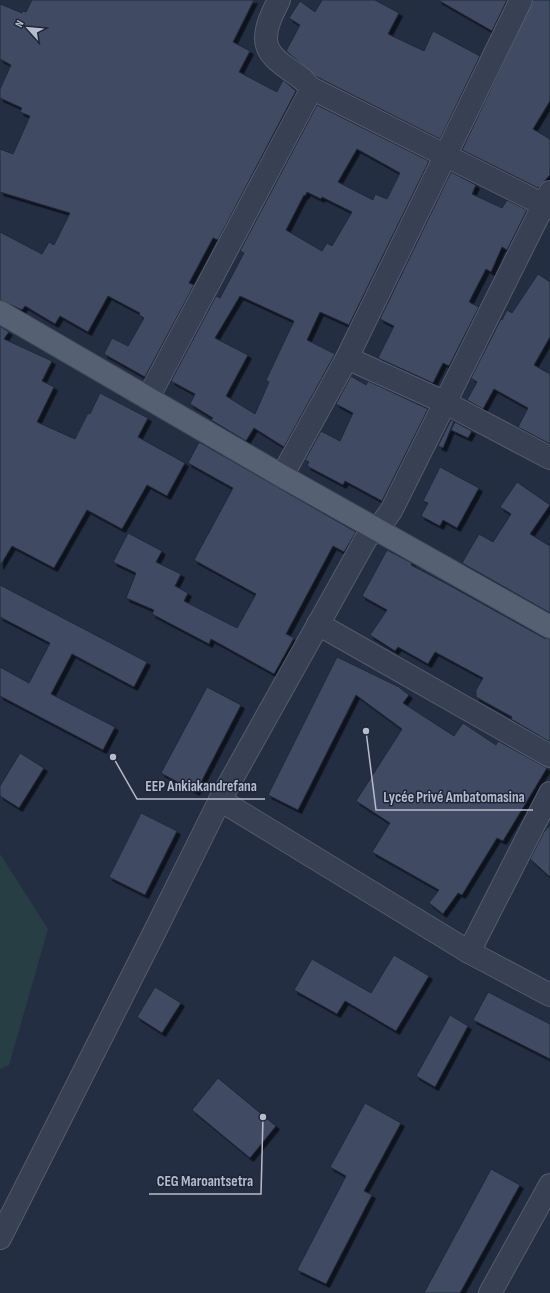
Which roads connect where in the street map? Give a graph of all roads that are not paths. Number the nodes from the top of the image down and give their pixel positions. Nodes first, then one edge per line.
1 (278, 0) edge
2 (521, 0) edge
3 (309, 87) junction
4 (446, 157) junction
5 (548, 201) edge
6 (0, 312) edge
7 (347, 358) junction
8 (148, 398) junction
9 (444, 402) junction
10 (550, 458) edge
11 (282, 476) junction
12 (378, 529) junction
13 (318, 624) junction
14 (550, 628) edge
15 (550, 756) edge
16 (550, 794) edge
17 (220, 800) junction
18 (469, 952) junction
19 (550, 995) edge
20 (550, 1185) edge
21 (0, 1238) edge
22 (490, 1293) edge

1 - 3 street
2 - 4 street
3 - 4 street
3 - 8 street
4 - 5 street
4 - 7 street
5 - 9 street
6 - 8 main road
7 - 9 street
7 - 11 street
8 - 11 main road
9 - 10 street
9 - 12 street
11 - 12 main road
12 - 13 street
12 - 14 main road
13 - 15 street
13 - 17 street
16 - 18 street
17 - 18 street
17 - 21 street
18 - 19 street
20 - 22 street

